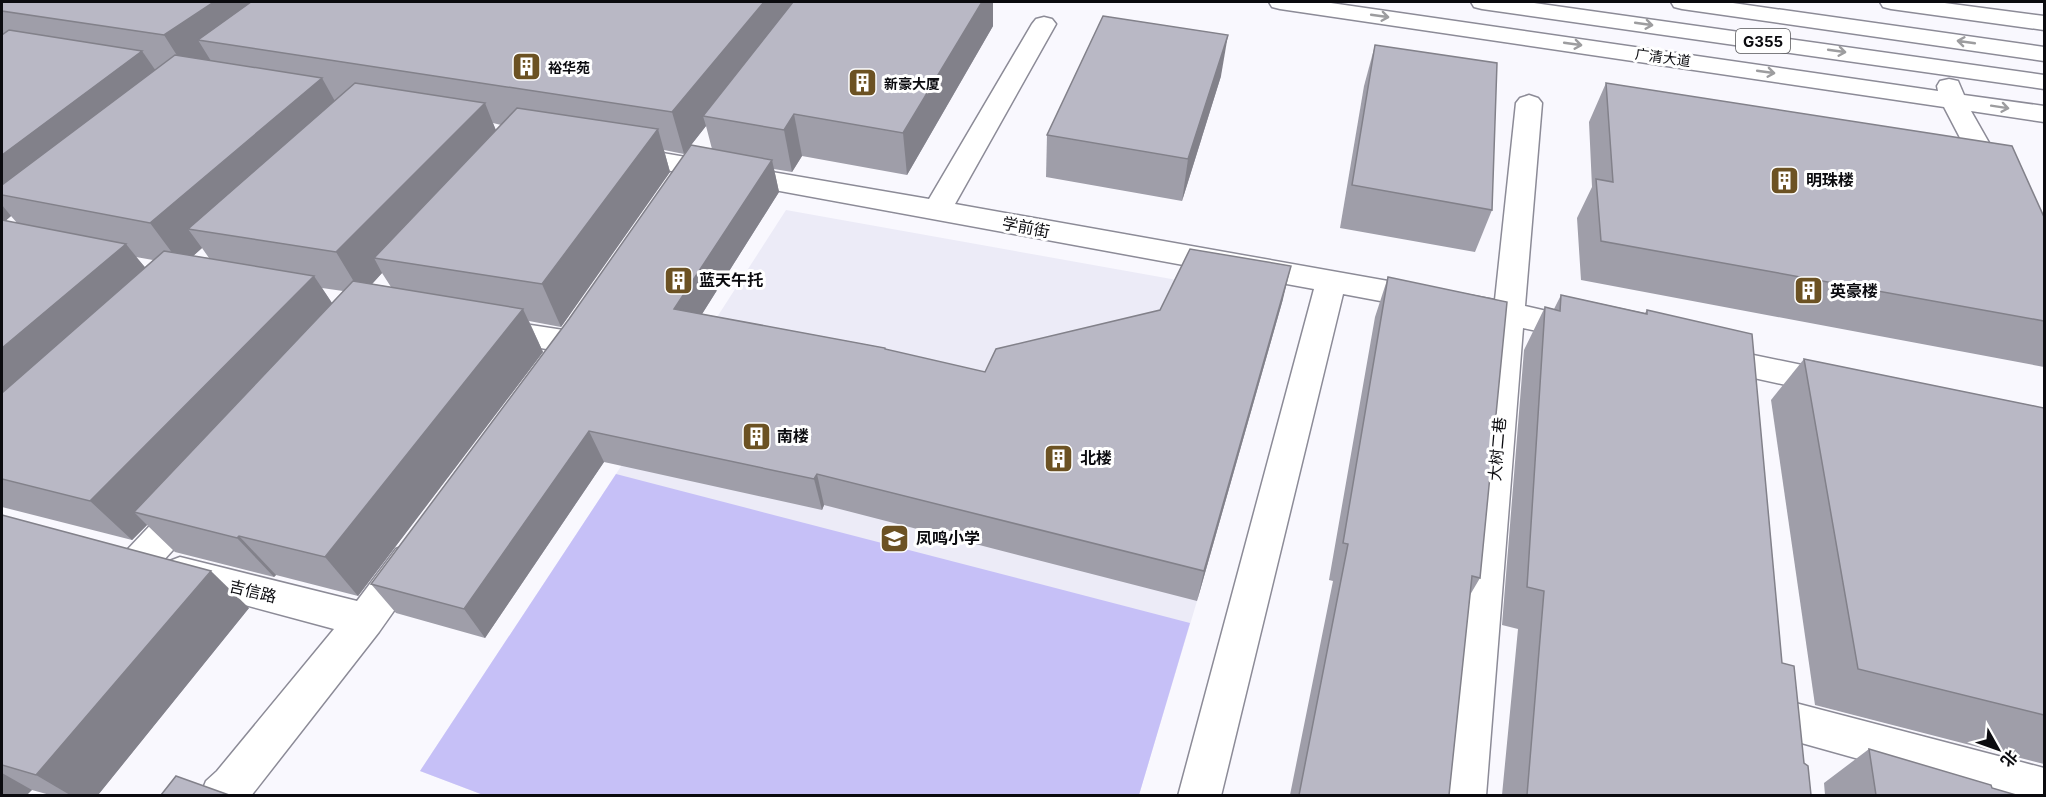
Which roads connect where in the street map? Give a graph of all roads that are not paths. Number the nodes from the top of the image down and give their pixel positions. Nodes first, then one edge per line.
1 (1280, 2) edge
2 (1482, 2) edge
3 (1682, 2) edge
4 (1891, 2) edge
5 (2044, 23) edge
6 (1044, 24) dead end
7 (2044, 54) edge
8 (1944, 66) junction
9 (2044, 82) edge
10 (1952, 99) junction
11 (1529, 103) dead end
12 (2044, 114) edge
13 (713, 138) edge
14 (592, 150) edge
15 (692, 165) junction
16 (672, 194) edge
17 (2005, 197) edge
18 (937, 210) junction
19 (1331, 283) junction
20 (1510, 314) junction
21 (464, 325) edge
22 (1604, 334) edge
23 (1686, 352) edge
24 (549, 371) edge
25 (1860, 389) edge
26 (211, 484) edge
27 (428, 534) edge
28 (365, 620) junction
29 (1780, 717) edge
30 (2044, 789) edge
31 (238, 792) edge
32 (1200, 795) edge
33 (1464, 795) edge

1 -> 10 main road, 广清大道
2 -> 8 main road, 广清大道 / G355
7 -> 3 main road, G355
4 - 5 main road
6 - 18 main road
8 - 9 main road, 广清大道 / G355
8 - 10 main road
10 -> 12 main road, 广清大道
10 - 17 main road
11 - 20 main road, 大树二巷
13 - 15 main road
14 - 15 main road, 学前街
15 - 16 main road
15 - 18 main road, 学前街
18 - 19 main road, 学前街
19 - 20 main road, 学前街
19 - 32 main road
20 - 22 main road, 学前街
20 - 33 main road, 大树二巷
21 - 24 main road
23 - 25 main road
26 - 28 main road, 吉信路
27 - 28 main road
28 - 31 main road
29 - 30 main road

